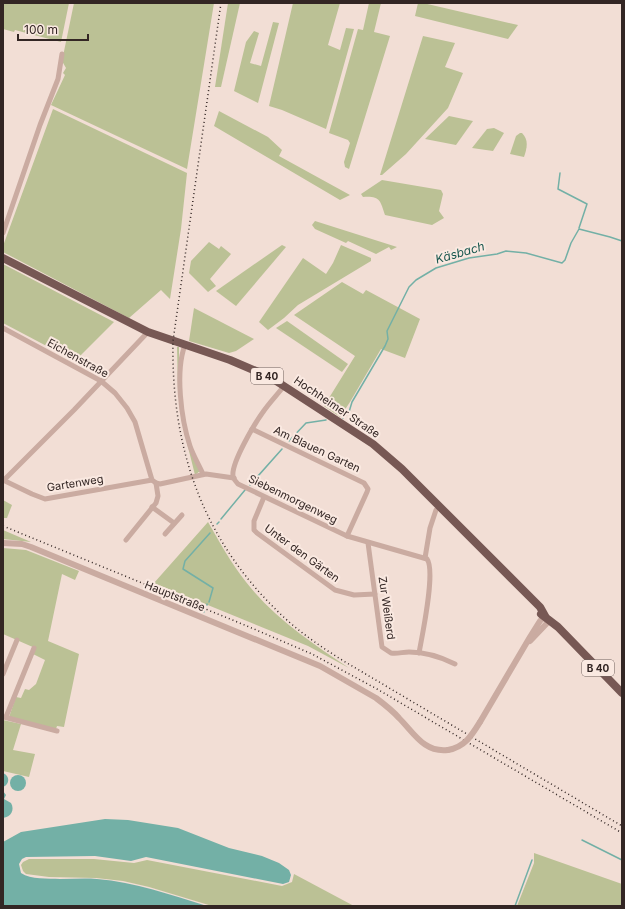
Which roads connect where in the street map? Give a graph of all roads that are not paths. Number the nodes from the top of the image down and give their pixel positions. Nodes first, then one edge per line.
1 (62, 54) dead end
2 (3, 233) edge
3 (3, 258) edge
4 (3, 328) edge
5 (148, 332) junction
6 (185, 344) junction
7 (101, 381) junction
8 (284, 386) junction
9 (252, 429) junction
10 (203, 474) junction
11 (234, 478) junction
12 (3, 480) edge
13 (154, 482) junction
14 (264, 497) junction
15 (152, 507) junction
16 (436, 510) dead end
17 (182, 515) dead end
18 (174, 523) junction
19 (165, 534) dead end
20 (347, 536) junction
21 (126, 540) dead end
22 (368, 542) junction
23 (3, 543) edge
24 (425, 558) junction
25 (374, 594) junction
26 (548, 618) junction
27 (17, 640) dead end
28 (34, 648) dead end
29 (419, 653) junction
30 (454, 664) dead end
31 (3, 674) edge
32 (622, 693) edge
33 (4, 717) edge
34 (57, 731) dead end

1 - 2 street
3 - 5 main road, Hochheimer Straße / B 40
4 - 7 street, Eichenstraße
5 - 6 main road, Hochheimer Straße / B 40
5 - 7 street
6 - 8 main road, Hochheimer Straße / B 40
6 - 10 street
7 - 12 street
7 - 13 street, Eichenstraße
8 - 9 street, Siebenmorgenweg
8 - 26 main road, Hochheimer Straße / B 40
9 - 11 street, Siebenmorgenweg
9 - 20 street, Am Blauen Garten
10 - 11 street, Gartenweg
10 - 13 street, Gartenweg
11 - 14 street, Siebenmorgenweg
12 - 13 street, Gartenweg
13 - 15 street, Eichenstraße
14 - 20 street, Siebenmorgenweg
14 - 25 street, Unter den Gärten
15 - 18 street
15 - 21 street, Eichenstraße
16 - 24 street
17 - 18 street
18 - 19 street
20 - 22 street, Siebenmorgenweg
22 - 24 street, Siebenmorgenweg
22 - 25 street, Zur Weißerd
23 - 26 street, Hauptstraße, bridge
24 - 29 street
25 - 29 street, Zur Weißerd
26 - 32 main road, Hochheimer Straße / B 40
27 - 31 street
28 - 33 street
29 - 30 street, Zur Weißerd
33 - 34 street

